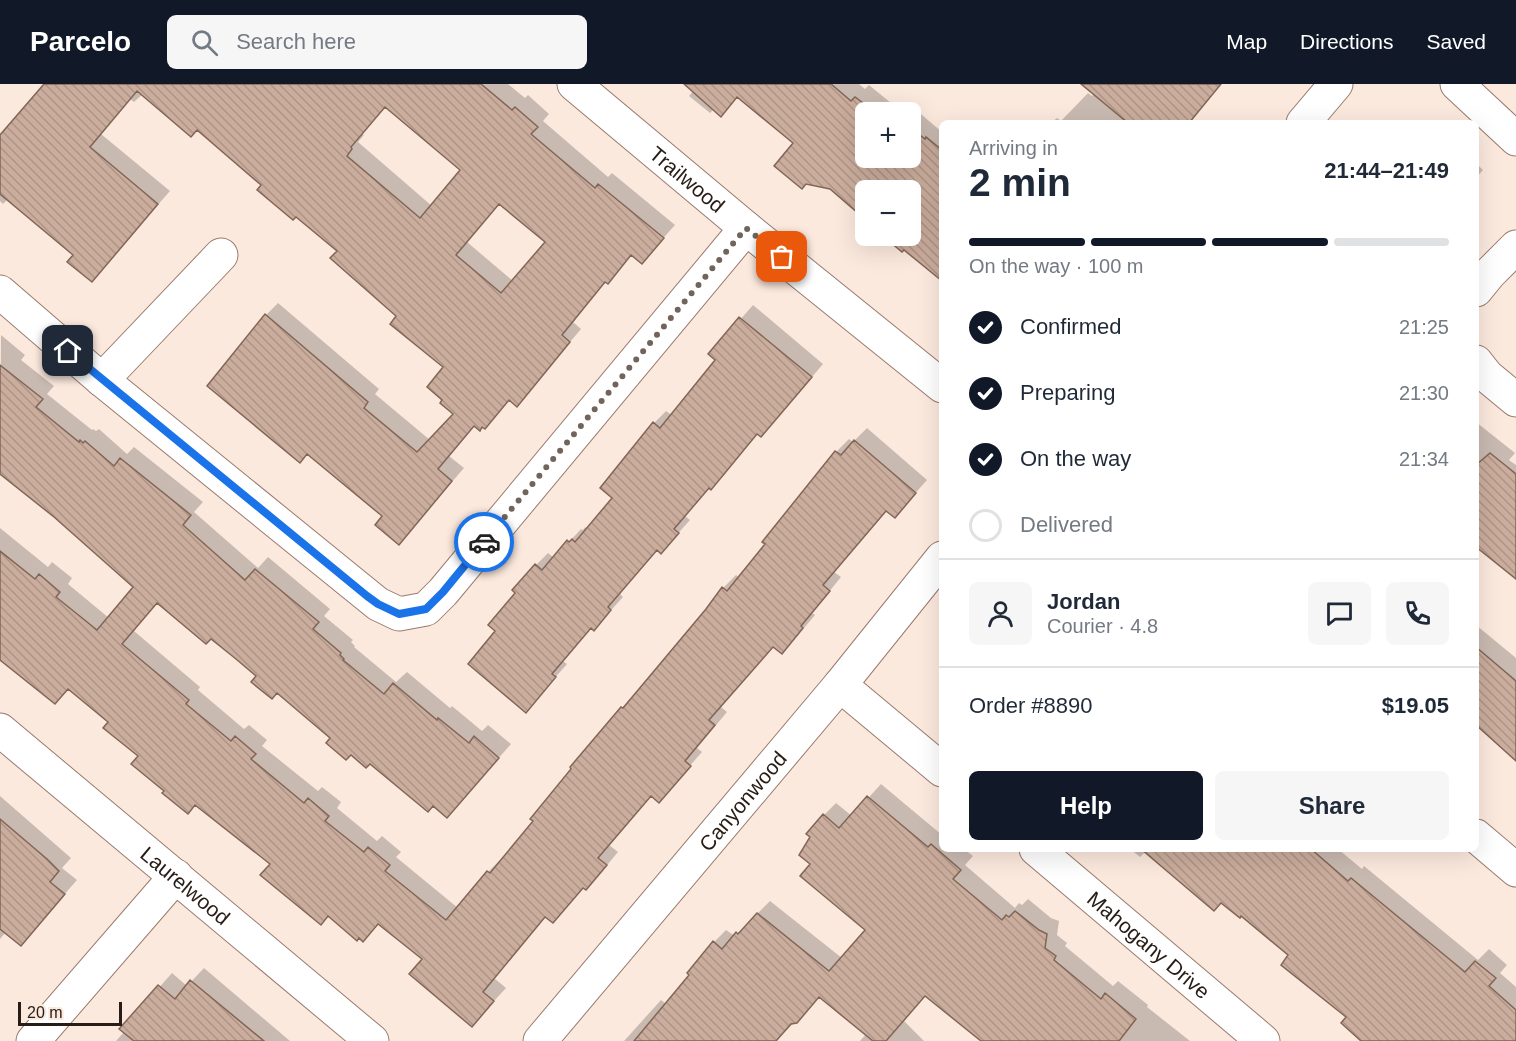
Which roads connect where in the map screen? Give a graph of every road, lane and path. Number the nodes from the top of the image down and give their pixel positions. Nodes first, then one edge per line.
1 (574, 84) edge
2 (1336, 84) edge
3 (1457, 84) edge
4 (1306, 120) edge
5 (1516, 139) edge
6 (746, 228) junction
7 (1516, 247) edge
8 (221, 255) dead end
9 (1479, 286) edge
10 (0, 292) edge
11 (1479, 366) edge
12 (102, 380) junction
13 (939, 384) edge
14 (1516, 400) edge
15 (939, 562) edge
16 (840, 685) junction
17 (0, 730) edge
18 (939, 768) edge
19 (1479, 839) edge
20 (1040, 852) edge
21 (1516, 870) edge
22 (176, 876) junction
23 (33, 1041) edge
24 (372, 1041) edge
25 (540, 1041) edge
26 (1263, 1041) edge

1 - 6 street, Trailwood
2 - 4 street
3 - 5 street
6 - 12 street
6 - 13 street, Trailwood
7 - 9 street
8 - 12 street
10 - 12 street
11 - 14 street
15 - 16 street, Canyonwood
16 - 18 street
16 - 25 street, Canyonwood
17 - 22 street, Laurelwood
19 - 21 street
20 - 26 street, Mahogany Drive
22 - 23 street
22 - 24 street, Laurelwood

